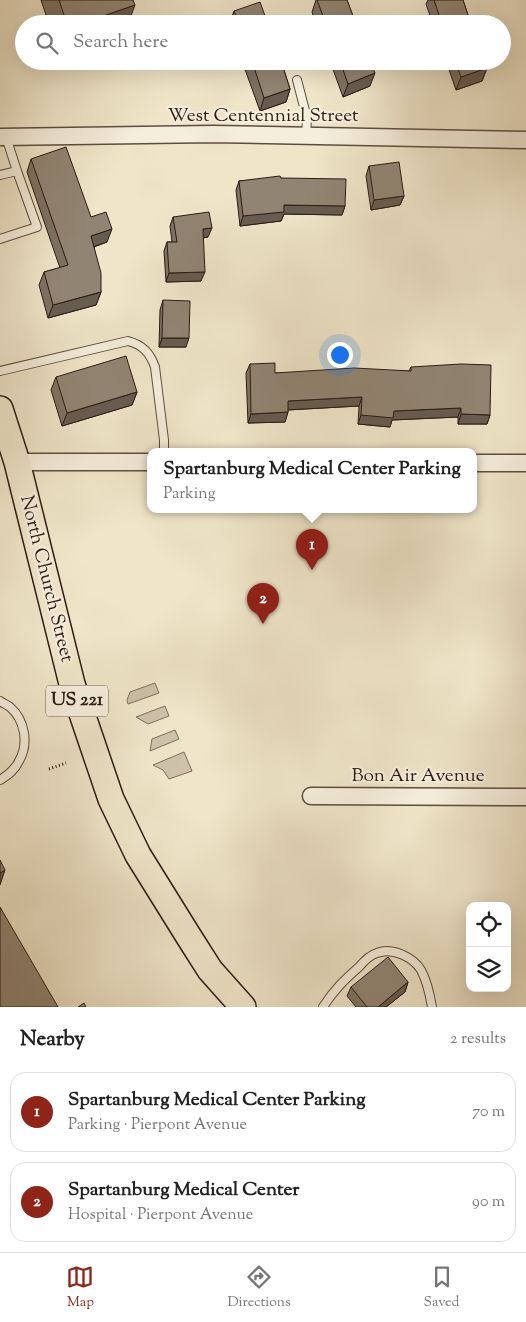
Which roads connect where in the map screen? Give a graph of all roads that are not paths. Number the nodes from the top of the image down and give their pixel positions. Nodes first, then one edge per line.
1 (297, 80) dead end
2 (306, 136) junction
3 (3, 137) edge
4 (526, 140) edge
5 (17, 171) junction
6 (0, 175) edge
7 (0, 239) edge
8 (0, 371) edge
9 (0, 409) edge
10 (164, 448) edge
11 (17, 462) junction
12 (147, 462) edge
13 (477, 463) edge
14 (526, 463) edge
15 (0, 701) edge
16 (0, 780) edge
17 (311, 796) dead end
18 (526, 797) edge
19 (242, 1007) edge
20 (323, 1007) edge
21 (432, 1007) edge

1 - 2 lane
2 - 3 street, West Centennial Street
2 - 4 street, West Centennial Street
3 - 5 lane
5 - 6 lane
5 - 7 lane
8 - 10 lane
9 - 11 main road, North Church Street / US 221
11 - 12 street
11 - 19 main road, North Church Street / US 221
13 - 14 street
15 - 16 lane
17 - 18 street, Bon Air Avenue
20 - 21 lane

